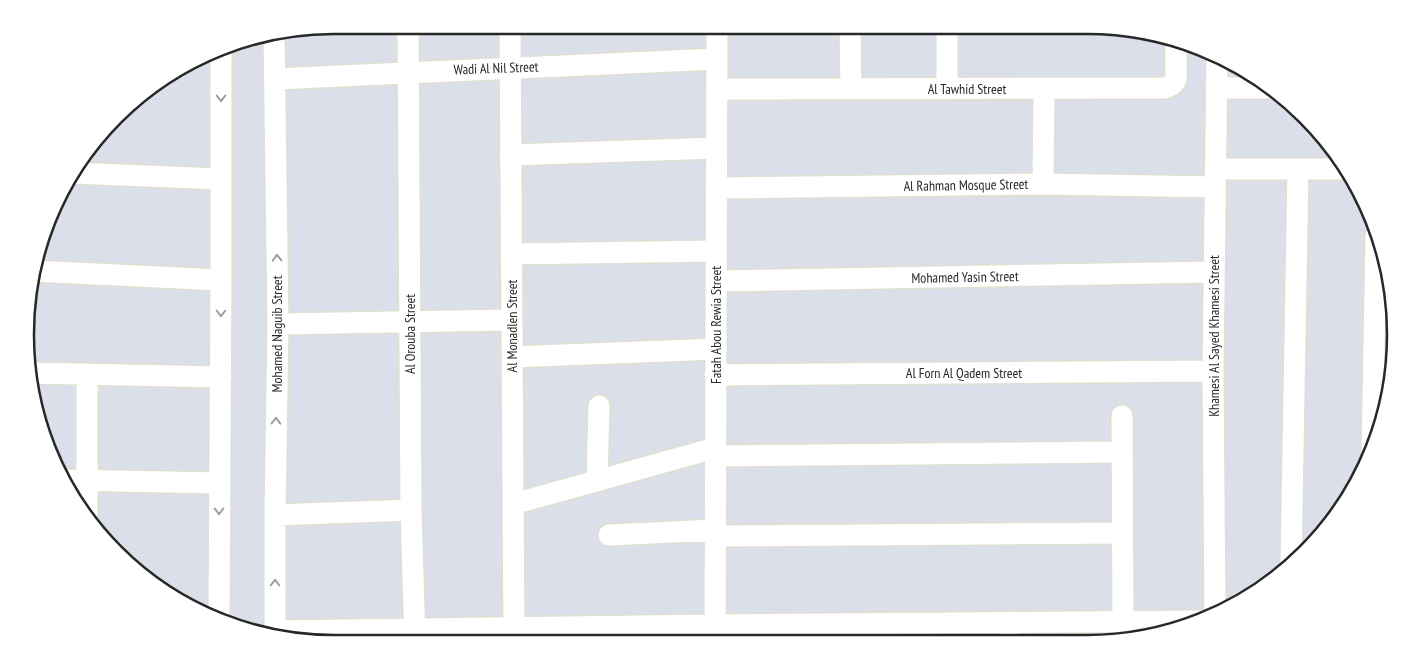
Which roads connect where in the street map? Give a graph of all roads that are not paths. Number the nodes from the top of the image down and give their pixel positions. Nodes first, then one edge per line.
1 (408, 34) edge
2 (510, 34) edge
3 (716, 34) edge
4 (850, 34) edge
5 (947, 34) edge
6 (274, 40) edge
7 (1176, 48) edge
8 (221, 56) edge
9 (716, 59) junction
10 (1217, 64) edge
11 (510, 68) junction
12 (408, 72) junction
13 (275, 79) junction
14 (947, 88) junction
15 (1044, 88) junction
16 (1216, 88) junction
17 (1259, 88) edge
18 (851, 89) junction
19 (716, 90) junction
20 (716, 148) junction
21 (510, 155) junction
22 (1298, 169) junction
23 (1338, 169) edge
24 (80, 173) edge
25 (1216, 178) junction
26 (221, 179) junction
27 (1043, 184) junction
28 (716, 188) junction
29 (716, 251) junction
30 (1376, 253) edge
31 (511, 254) junction
32 (41, 272) edge
33 (1214, 272) junction
34 (221, 280) junction
35 (716, 281) junction
36 (512, 320) junction
37 (410, 322) junction
38 (278, 324) junction
39 (716, 349) junction
40 (512, 357) junction
41 (1213, 371) junction
42 (36, 373) edge
43 (87, 374) junction
44 (715, 375) junction
45 (221, 377) junction
46 (599, 406) dead end
47 (1122, 416) dead end
48 (1373, 426) edge
49 (715, 452) junction
50 (1122, 452) junction
51 (71, 480) edge
52 (87, 480) junction
53 (597, 481) junction
54 (219, 483) junction
55 (512, 504) junction
56 (87, 506) edge
57 (411, 510) junction
58 (275, 515) junction
59 (715, 533) junction
60 (1123, 533) junction
61 (609, 535) dead end
62 (1291, 555) edge
63 (1215, 606) edge
64 (219, 612) edge
65 (1123, 621) junction
66 (1177, 621) edge
67 (275, 629) edge
68 (293, 632) edge
69 (1009, 632) edge
70 (715, 634) edge
71 (381, 635) edge
72 (416, 635) edge
73 (514, 635) edge
74 (609, 635) edge

1 - 12 street, Al Orouba Street
2 - 11 street, Al Monadlen Street
3 - 9 street, Fatah Abou Rewia Street
4 - 18 street
5 - 14 street
6 - 13 street, Mohamed Naguib Street
7 - 15 street, Al Tawhid Street
8 -> 26 street
9 - 11 street, Wadi Al Nil Street
9 - 19 street, Fatah Abou Rewia Street
10 - 16 street, Khamesi Al Sayed Khamesi Street
11 - 12 street, Wadi Al Nil Street
11 - 21 street, Al Monadlen Street
12 - 13 street, Wadi Al Nil Street
12 - 37 street, Al Orouba Street
38 -> 13 street, Mohamed Naguib Street
14 - 15 street, Al Tawhid Street
14 - 18 street, Al Tawhid Street
15 - 27 street
16 - 17 street
16 - 25 street, Khamesi Al Sayed Khamesi Street
18 - 19 street, Al Tawhid Street
19 - 20 street, Fatah Abou Rewia Street
20 - 21 street
20 - 28 street, Fatah Abou Rewia Street
21 - 31 street, Al Monadlen Street
22 - 23 street, Al Rahman Mosque Street
22 - 25 street, Al Rahman Mosque Street
22 - 62 street
24 - 26 street
25 - 27 street, Al Rahman Mosque Street
25 - 33 street, Khamesi Al Sayed Khamesi Street
26 - 34 street
27 - 28 street, Al Rahman Mosque Street
28 - 29 street, Fatah Abou Rewia Street
29 - 31 street
29 - 35 street, Fatah Abou Rewia Street
30 - 48 street
31 - 36 street, Al Monadlen Street
32 - 34 street
33 - 35 street, Mohamed Yasin Street
33 - 41 street, Khamesi Al Sayed Khamesi Street
34 -> 45 street
35 - 39 street, Fatah Abou Rewia Street
36 - 37 street
36 - 40 street, Al Monadlen Street
37 - 38 street
37 - 57 street, Al Orouba Street
58 -> 38 street, Mohamed Naguib Street
39 - 40 street
39 - 44 street, Fatah Abou Rewia Street
40 - 55 street, Al Monadlen Street
41 - 44 street, Al Forn Al Qadem Street
41 - 63 street, Khamesi Al Sayed Khamesi Street
42 - 43 street
43 - 45 street
43 - 52 street
44 - 49 street, Fatah Abou Rewia Street
45 - 54 street
46 - 53 street
47 - 50 street
49 - 50 street
49 - 53 street
49 - 59 street, Fatah Abou Rewia Street
50 - 60 street
51 - 52 street
52 - 54 street
52 - 56 street
53 - 55 street
54 -> 64 street
55 - 73 street, Al Monadlen Street
57 - 58 street
57 - 72 street, Al Orouba Street
67 -> 58 street, Mohamed Naguib Street
59 - 60 street
59 - 61 street
59 - 70 street, Fatah Abou Rewia Street
60 - 65 street
65 - 66 street
65 - 69 street
68 - 71 street
69 - 70 street
70 - 74 street

